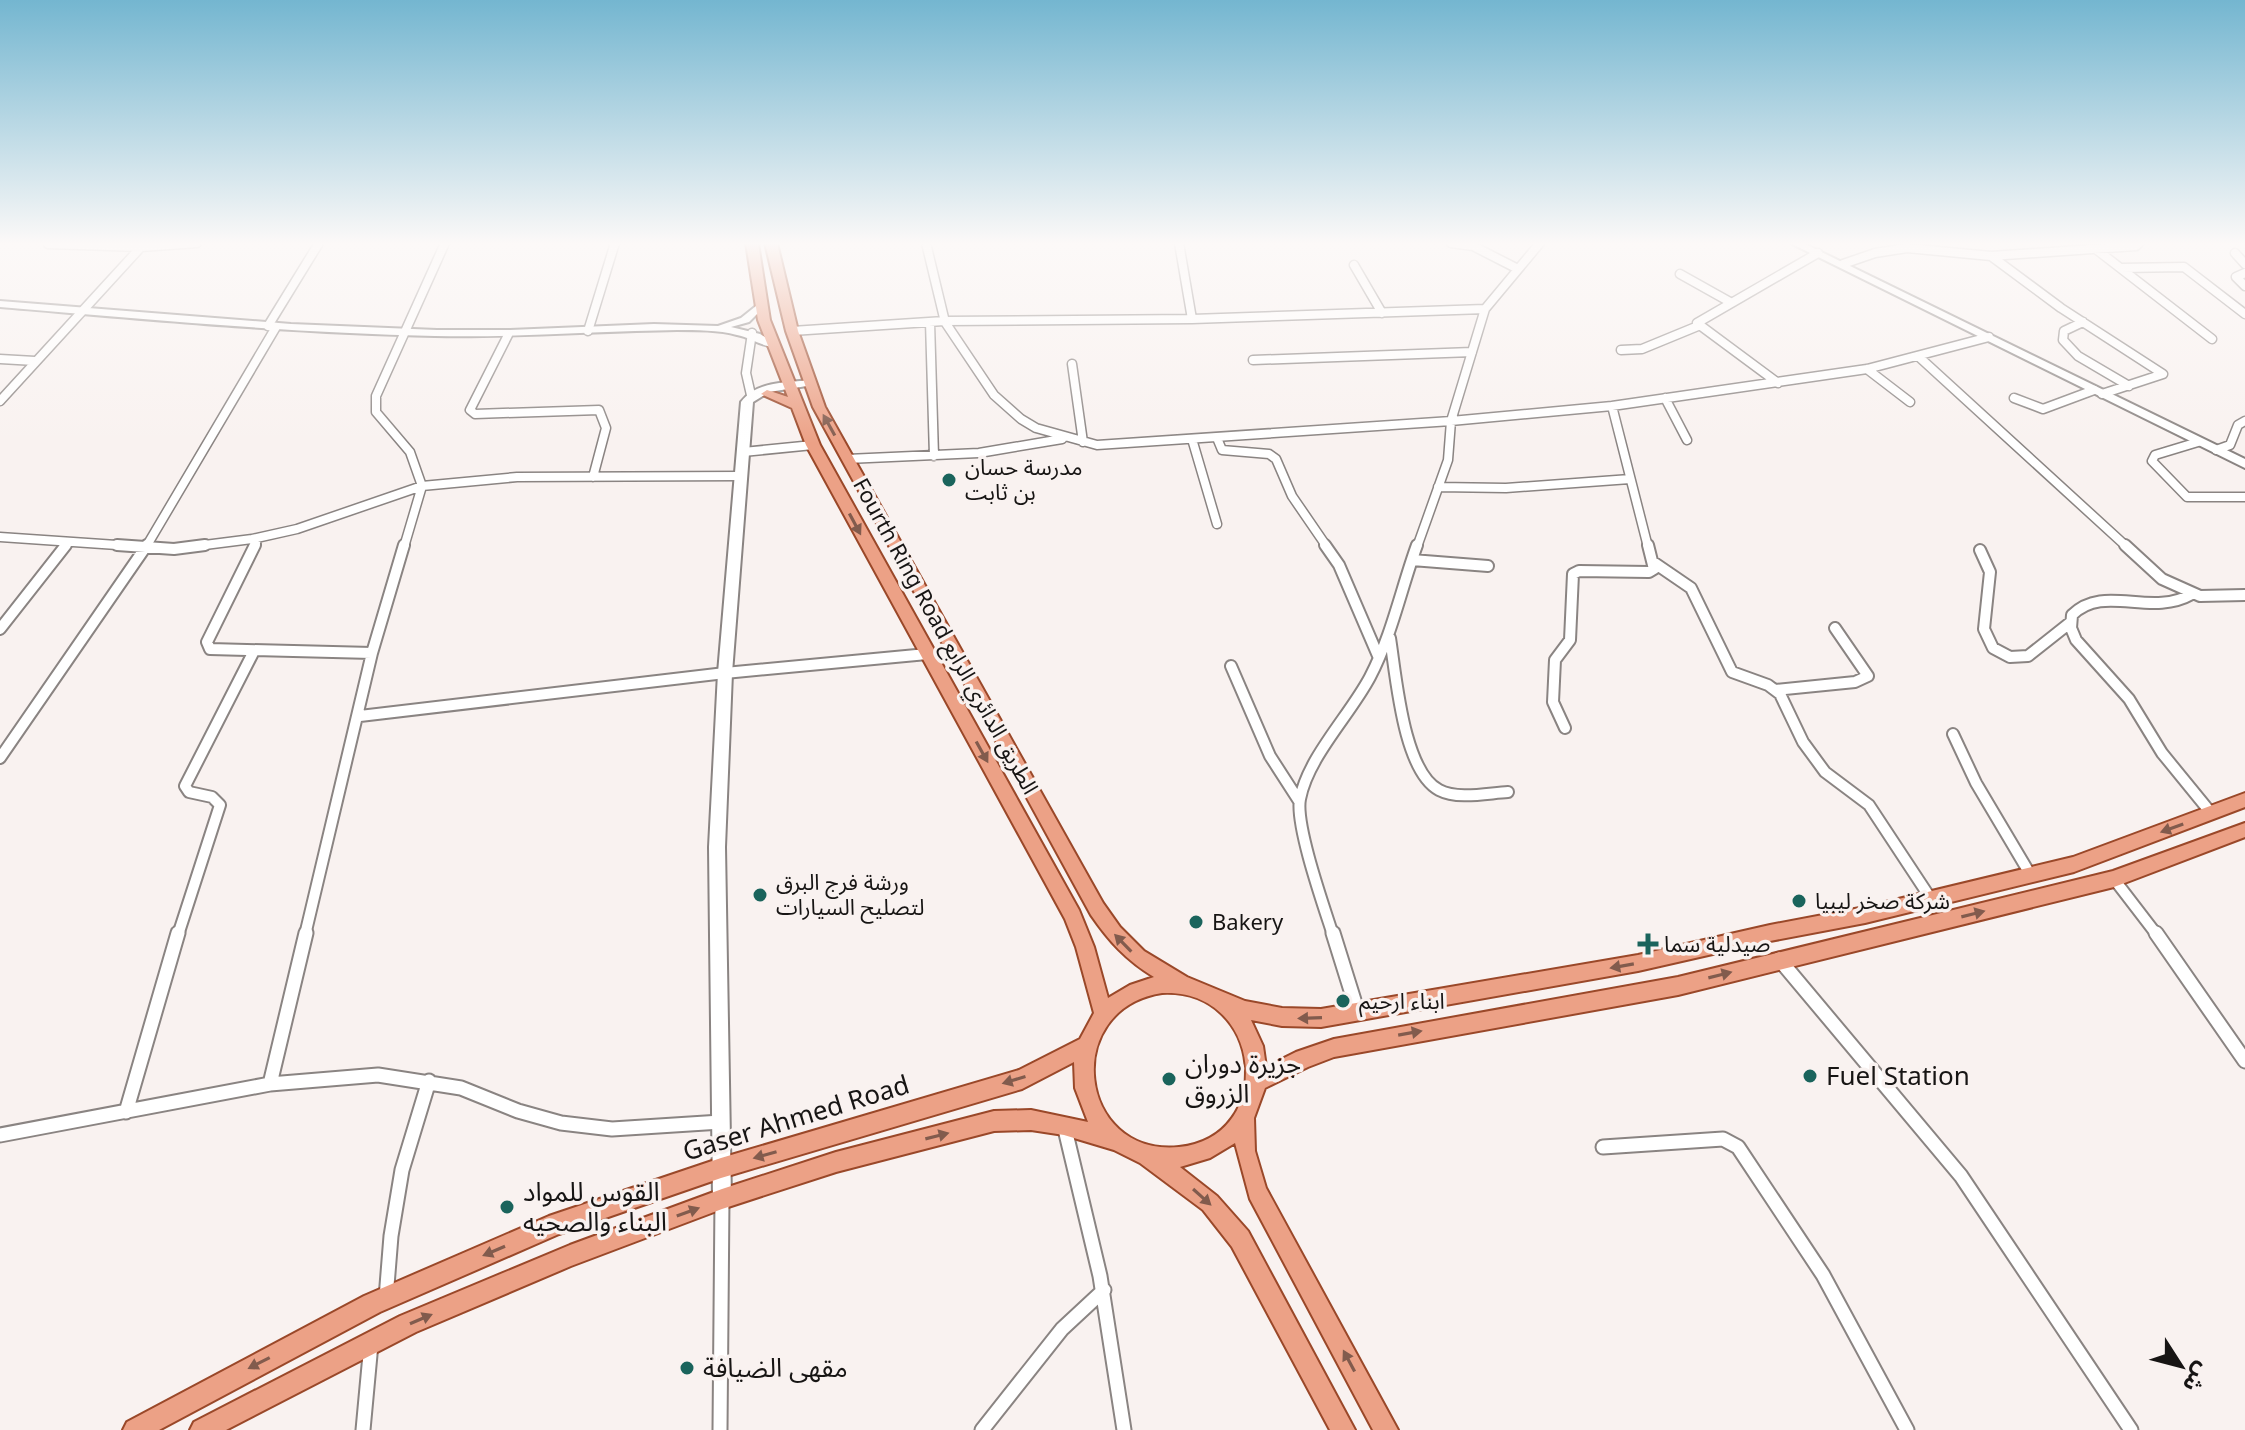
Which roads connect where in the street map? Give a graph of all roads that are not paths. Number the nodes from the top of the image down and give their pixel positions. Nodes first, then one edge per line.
1 (1485, 309) edge
2 (66, 310) edge
3 (281, 310) edge
4 (414, 310) edge
5 (595, 310) edge
6 (756, 310) edge
7 (762, 310) edge
8 (787, 310) edge
9 (941, 310) edge
10 (1190, 310) edge
11 (1380, 310) edge
12 (1466, 310) edge
13 (1717, 310) edge
14 (1934, 310) edge
15 (2066, 310) edge
16 (2174, 310) edge
17 (80, 311) junction
18 (1382, 313) junction
19 (1192, 319) junction
20 (944, 321) junction
21 (930, 322) junction
22 (2083, 322) junction
23 (272, 326) junction
24 (1698, 326) junction
25 (715, 328) junction
26 (588, 331) junction
27 (792, 331) junction
28 (752, 333) junction
29 (402, 335) junction
30 (508, 335) junction
31 (1989, 337) junction
32 (2212, 339) dead end
33 (773, 345) junction
34 (1621, 350) dead end
35 (1472, 352) junction
36 (1918, 356) junction
37 (0, 359) edge
38 (1253, 360) dead end
39 (35, 361) junction
40 (1072, 364) dead end
41 (1867, 369) junction
42 (1778, 383) junction
43 (810, 385) junction
44 (2129, 386) junction
45 (790, 388) junction
46 (2098, 392) junction
47 (760, 393) junction
48 (1665, 398) junction
49 (2014, 398) dead end
50 (0, 401) edge
51 (1910, 402) dead end
52 (1612, 406) junction
53 (1451, 421) junction
54 (2245, 421) edge
55 (1217, 438) junction
56 (1064, 439) junction
57 (1192, 439) junction
58 (1687, 440) dead end
59 (1083, 442) junction
60 (2198, 442) junction
61 (813, 445) junction
62 (2216, 450) junction
63 (743, 452) junction
64 (934, 456) junction
65 (847, 459) junction
66 (2245, 464) edge
67 (741, 476) junction
68 (593, 477) junction
69 (1630, 479) junction
70 (422, 486) junction
71 (1438, 487) junction
72 (2245, 497) edge
73 (1217, 524) dead end
74 (0, 537) edge
75 (258, 538) junction
76 (68, 542) junction
77 (145, 548) junction
78 (1980, 550) dead end
79 (1412, 560) junction
80 (1653, 562) junction
81 (1488, 566) dead end
82 (2192, 594) junction
83 (2245, 595) edge
84 (2071, 622) junction
85 (1835, 628) dead end
86 (0, 629) edge
87 (1389, 636) junction
88 (254, 651) junction
89 (372, 653) junction
90 (927, 654) junction
91 (1379, 658) junction
92 (1231, 666) dead end
93 (725, 673) junction
94 (1775, 690) junction
95 (360, 716) junction
96 (1565, 728) dead end
97 (1953, 734) dead end
98 (0, 758) edge
99 (1508, 792) dead end
100 (2245, 800) edge
101 (1299, 801) junction
102 (2211, 813) junction
103 (2245, 830) edge
104 (2030, 874) junction
105 (2114, 879) junction
106 (1931, 899) junction
107 (1779, 959) junction
108 (1186, 987) junction
109 (1220, 1002) junction
110 (1103, 1013) junction
111 (1358, 1013) junction
112 (1084, 1047) junction
113 (2245, 1061) edge
114 (429, 1081) junction
115 (1257, 1082) junction
116 (270, 1084) junction
117 (126, 1112) junction
118 (1244, 1117) junction
119 (721, 1122) junction
120 (1064, 1125) junction
121 (0, 1135) edge
122 (1131, 1147) junction
123 (1603, 1147) dead end
124 (721, 1168) junction
125 (722, 1199) junction
126 (1104, 1290) junction
127 (386, 1298) junction
128 (371, 1344) junction
129 (135, 1430) edge
130 (202, 1430) edge
131 (363, 1430) edge
132 (720, 1430) edge
133 (982, 1430) edge
134 (1124, 1430) edge
135 (1343, 1430) edge
136 (1386, 1430) edge
137 (1907, 1430) edge
138 (2131, 1430) edge

1 - 35 street
2 - 17 street
3 - 23 street
4 - 29 street
5 - 26 street
6 - 25 street
7 - 33 main road
8 - 27 main road, Fourth Ring Road الطريق الدائري الرابع
9 - 20 street
10 - 19 street
11 - 18 street
12 - 18 street
13 - 24 street
14 - 31 street
15 - 22 street
16 - 32 street
17 - 23 street
17 - 39 street
18 - 19 street
19 - 20 street
20 - 21 street
20 - 56 street
21 - 27 street
21 - 64 street
22 - 44 street
22 - 44 street
23 - 29 street
23 - 77 street
24 - 34 street
24 - 42 street
25 - 26 street
25 - 28 street
26 - 30 street
27 - 43 main road, Fourth Ring Road الطريق الدائري الرابع
28 - 33 street
28 - 47 street
29 - 30 street
29 - 70 street
30 - 68 street
31 - 36 street
31 - 46 street
33 - 45 main road
35 - 38 street
35 - 53 street
36 - 41 street
36 - 82 street
37 - 39 street
39 - 50 street
40 - 59 street
41 - 42 street
41 - 51 street
42 - 48 street
43 - 45 street
65 -> 43 main road, Fourth Ring Road الطريق الدائري الرابع
44 - 46 street
45 - 47 main road
45 - 47 main road
45 - 61 main road
46 - 49 street
46 - 60 street
47 - 63 street
48 - 52 street
48 - 58 street
52 - 53 street
52 - 69 street
53 - 55 street
53 - 71 street
54 - 62 street
55 - 57 street
55 - 91 street
56 - 59 street
56 - 64 street
57 - 59 street
57 - 73 street
60 - 62 street
60 - 72 street
61 - 63 street
61 -> 90 main road
62 - 66 street
63 - 67 street
64 - 65 street
108 -> 65 main road, Fourth Ring Road الطريق الدائري الرابع
67 - 68 street
67 - 93 street
68 - 70 street
69 - 71 street
69 - 80 street
70 - 75 street
70 - 89 street
71 - 79 street
74 - 76 street
75 - 77 street
75 - 88 street
76 - 77 street
76 - 86 street
77 - 98 street
78 - 84 street
79 - 81 street
79 - 87 street
80 - 94 street
80 - 96 street
82 - 83 street
82 - 84 street
84 - 102 street
85 - 94 street
87 - 91 street
87 - 99 street
88 - 89 street
88 - 117 street
89 - 95 street
90 - 93 street
90 -> 110 main road
91 - 101 street
92 - 101 street
93 - 95 street
93 - 119 street
94 - 106 street
95 - 116 street
97 - 104 street
100 - 102 main road
101 - 111 street
102 -> 104 main road
103 - 105 main road
104 - 106 main road
107 -> 105 main road
105 - 113 street
106 -> 111 main road
115 -> 107 main road
107 - 138 street
108 - 109 main road
108 - 110 main road
111 -> 109 main road
109 - 115 main road
110 - 112 main road
112 - 122 main road
112 -> 124 main road, Gaser Ahmed Road
114 - 116 street
114 - 119 street
114 - 127 street
115 - 118 main road
116 - 117 street
117 - 121 street
118 - 122 main road
136 -> 118 main road
119 - 124 street
120 - 122 main road
125 -> 120 main road
120 - 126 street
122 -> 135 main road
123 - 137 street
124 - 125 street
124 -> 127 main road, Gaser Ahmed Road
128 -> 125 main road
125 - 132 street
126 - 133 street
126 - 134 street
127 -> 129 main road, Gaser Ahmed Road
128 - 130 main road
128 - 131 street

